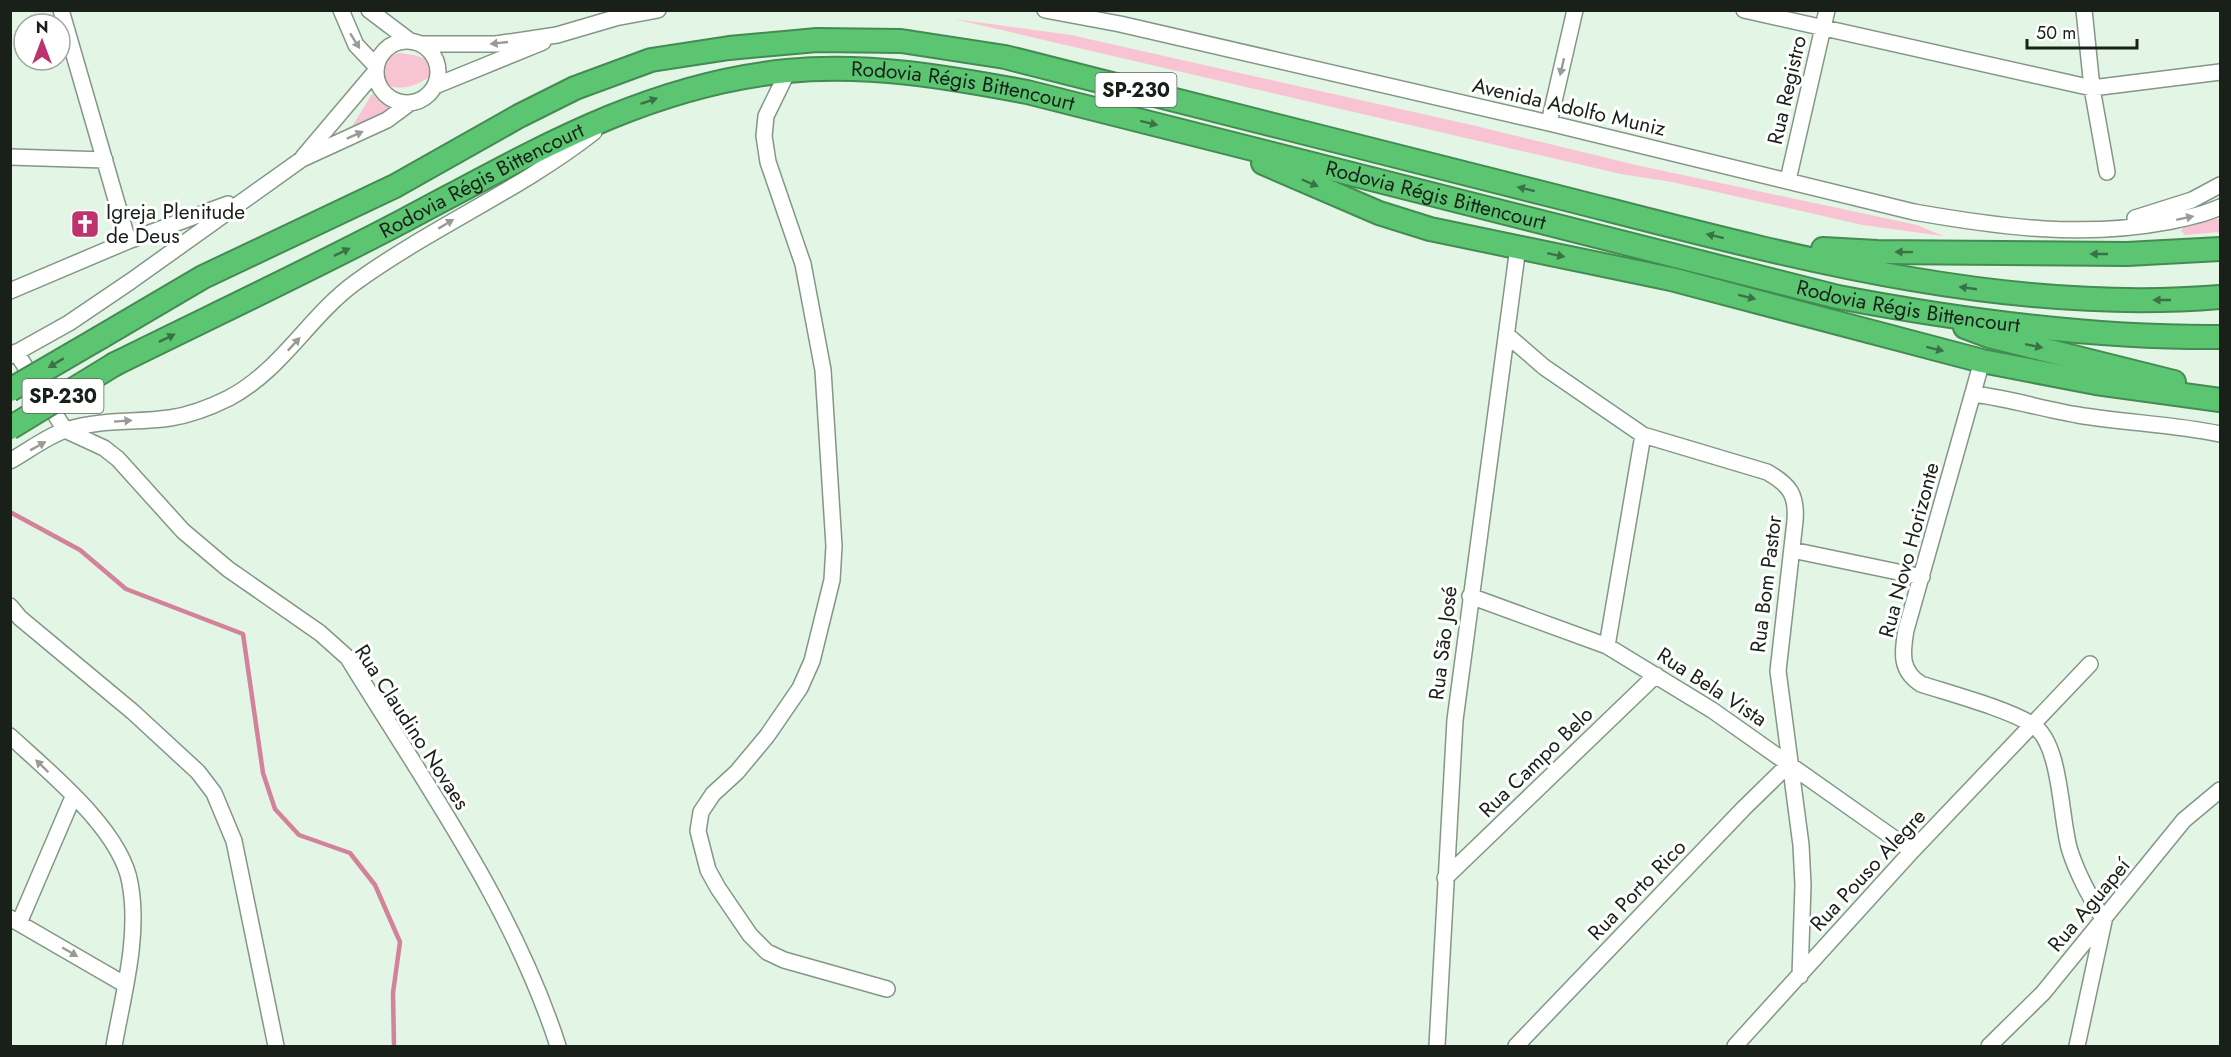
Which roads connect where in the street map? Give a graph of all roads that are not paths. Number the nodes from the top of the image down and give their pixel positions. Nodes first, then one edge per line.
1 (61, 10) edge
2 (341, 10) edge
3 (369, 10) edge
4 (658, 10) edge
5 (1045, 10) edge
6 (1575, 10) edge
7 (1744, 10) edge
8 (1827, 10) edge
9 (2084, 10) edge
10 (1823, 30) junction
11 (557, 35) junction
12 (417, 43) junction
13 (376, 69) junction
14 (788, 71) junction
15 (2220, 72) edge
16 (435, 86) junction
17 (2092, 88) junction
18 (410, 103) junction
19 (620, 111) junction
20 (1550, 123) junction
21 (1198, 135) junction
22 (10, 157) edge
23 (302, 159) junction
24 (105, 160) junction
25 (2107, 172) dead end
26 (1788, 180) junction
27 (2220, 185) edge
28 (248, 197) junction
29 (2220, 207) edge
30 (2086, 232) junction
31 (128, 241) junction
32 (1752, 245) junction
33 (1518, 247) junction
34 (2220, 249) edge
35 (10, 291) edge
36 (2220, 297) edge
37 (1939, 316) junction
38 (1507, 335) junction
39 (2220, 337) edge
40 (13, 354) edge
41 (1982, 361) junction
42 (10, 390) edge
43 (1972, 394) junction
44 (2220, 398) edge
45 (10, 428) edge
46 (65, 430) junction
47 (2220, 434) edge
48 (1643, 435) junction
49 (10, 461) edge
50 (1792, 550) junction
51 (1922, 577) junction
52 (1470, 597) junction
53 (10, 606) edge
54 (1607, 646) junction
55 (2090, 663) dead end
56 (1656, 675) junction
57 (2034, 725) junction
58 (10, 736) edge
59 (1789, 764) junction
60 (2220, 790) edge
61 (73, 797) junction
62 (1911, 851) junction
63 (1445, 878) junction
64 (15, 920) edge
65 (2104, 921) junction
66 (1800, 976) junction
67 (124, 984) junction
68 (887, 989) dead end
69 (114, 1047) edge
70 (276, 1047) edge
71 (558, 1047) edge
72 (1437, 1047) edge
73 (1516, 1047) edge
74 (1735, 1047) edge
75 (1989, 1047) edge
76 (2077, 1047) edge

1 - 24 street
2 -> 13 street
3 - 12 street
4 - 11 street
5 - 20 street, Avenida Adolfo Muniz
6 -> 20 street
7 - 10 street
8 - 10 street, Rua Registro
9 - 17 street
10 - 17 street
10 - 26 street, Rua Registro
11 -> 12 street
11 - 16 street
12 - 13 street
12 - 16 street
13 - 18 street
13 - 23 street
19 -> 14 highway, Rodovia Régis Bittencourt / SP-230
14 -> 21 highway, Rodovia Régis Bittencourt / SP-230
14 - 68 street
15 - 17 street
16 - 18 street
17 - 25 street
23 -> 18 street
45 -> 19 highway, Rodovia Régis Bittencourt / SP-230, bridge
46 -> 19 street
20 - 26 street, Avenida Adolfo Muniz
21 -> 33 highway
21 - 37 highway, Rodovia Régis Bittencourt / SP-230
22 - 24 street
23 - 28 street
24 - 31 street
26 - 30 street, Avenida Adolfo Muniz
27 - 30 street, Avenida Adolfo Muniz
28 - 31 street
28 - 40 street
30 -> 29 street, Avenida Adolfo Muniz
31 - 35 street
34 -> 32 highway
36 -> 32 highway, Rodovia Régis Bittencourt / SP-230
32 -> 42 highway, Rodovia Régis Bittencourt / SP-230, bridge
33 - 38 street, Rua São José
33 -> 41 highway
37 - 39 highway, Rodovia Régis Bittencourt / SP-230
37 -> 44 highway
38 - 48 street, Rua Bom Pastor
38 - 52 street, Rua São José
40 - 46 street
41 - 43 street, Rua Novo Horizonte
41 - 44 highway
43 - 47 street
43 - 51 street, Rua Novo Horizonte
49 -> 46 street
46 - 71 street, Rua Claudino Novaes
48 - 50 street, Rua Bom Pastor
48 - 54 street
50 - 51 street
50 - 59 street, Rua Bom Pastor
51 - 57 street, Rua Novo Horizonte
52 - 54 street, Rua Bela Vista
52 - 63 street, Rua São José
53 - 70 street
54 - 56 street, Rua Bela Vista
55 - 57 street, Rua Pouso Alegre
56 - 59 street, Rua Bela Vista
56 - 63 street, Rua Campo Belo
57 - 62 street, Rua Pouso Alegre
57 - 65 street
61 -> 58 street
59 - 62 street, Rua Bela Vista
59 - 66 street, Rua Bom Pastor
59 - 73 street, Rua Porto Rico
60 - 65 street, Rua Aguapeí
61 - 64 street
61 - 67 street
62 - 66 street, Rua Pouso Alegre
63 - 72 street, Rua São José
64 -> 67 street
65 - 75 street, Rua Aguapeí
65 - 76 street
66 - 74 street, Rua Pouso Alegre
67 - 69 street

